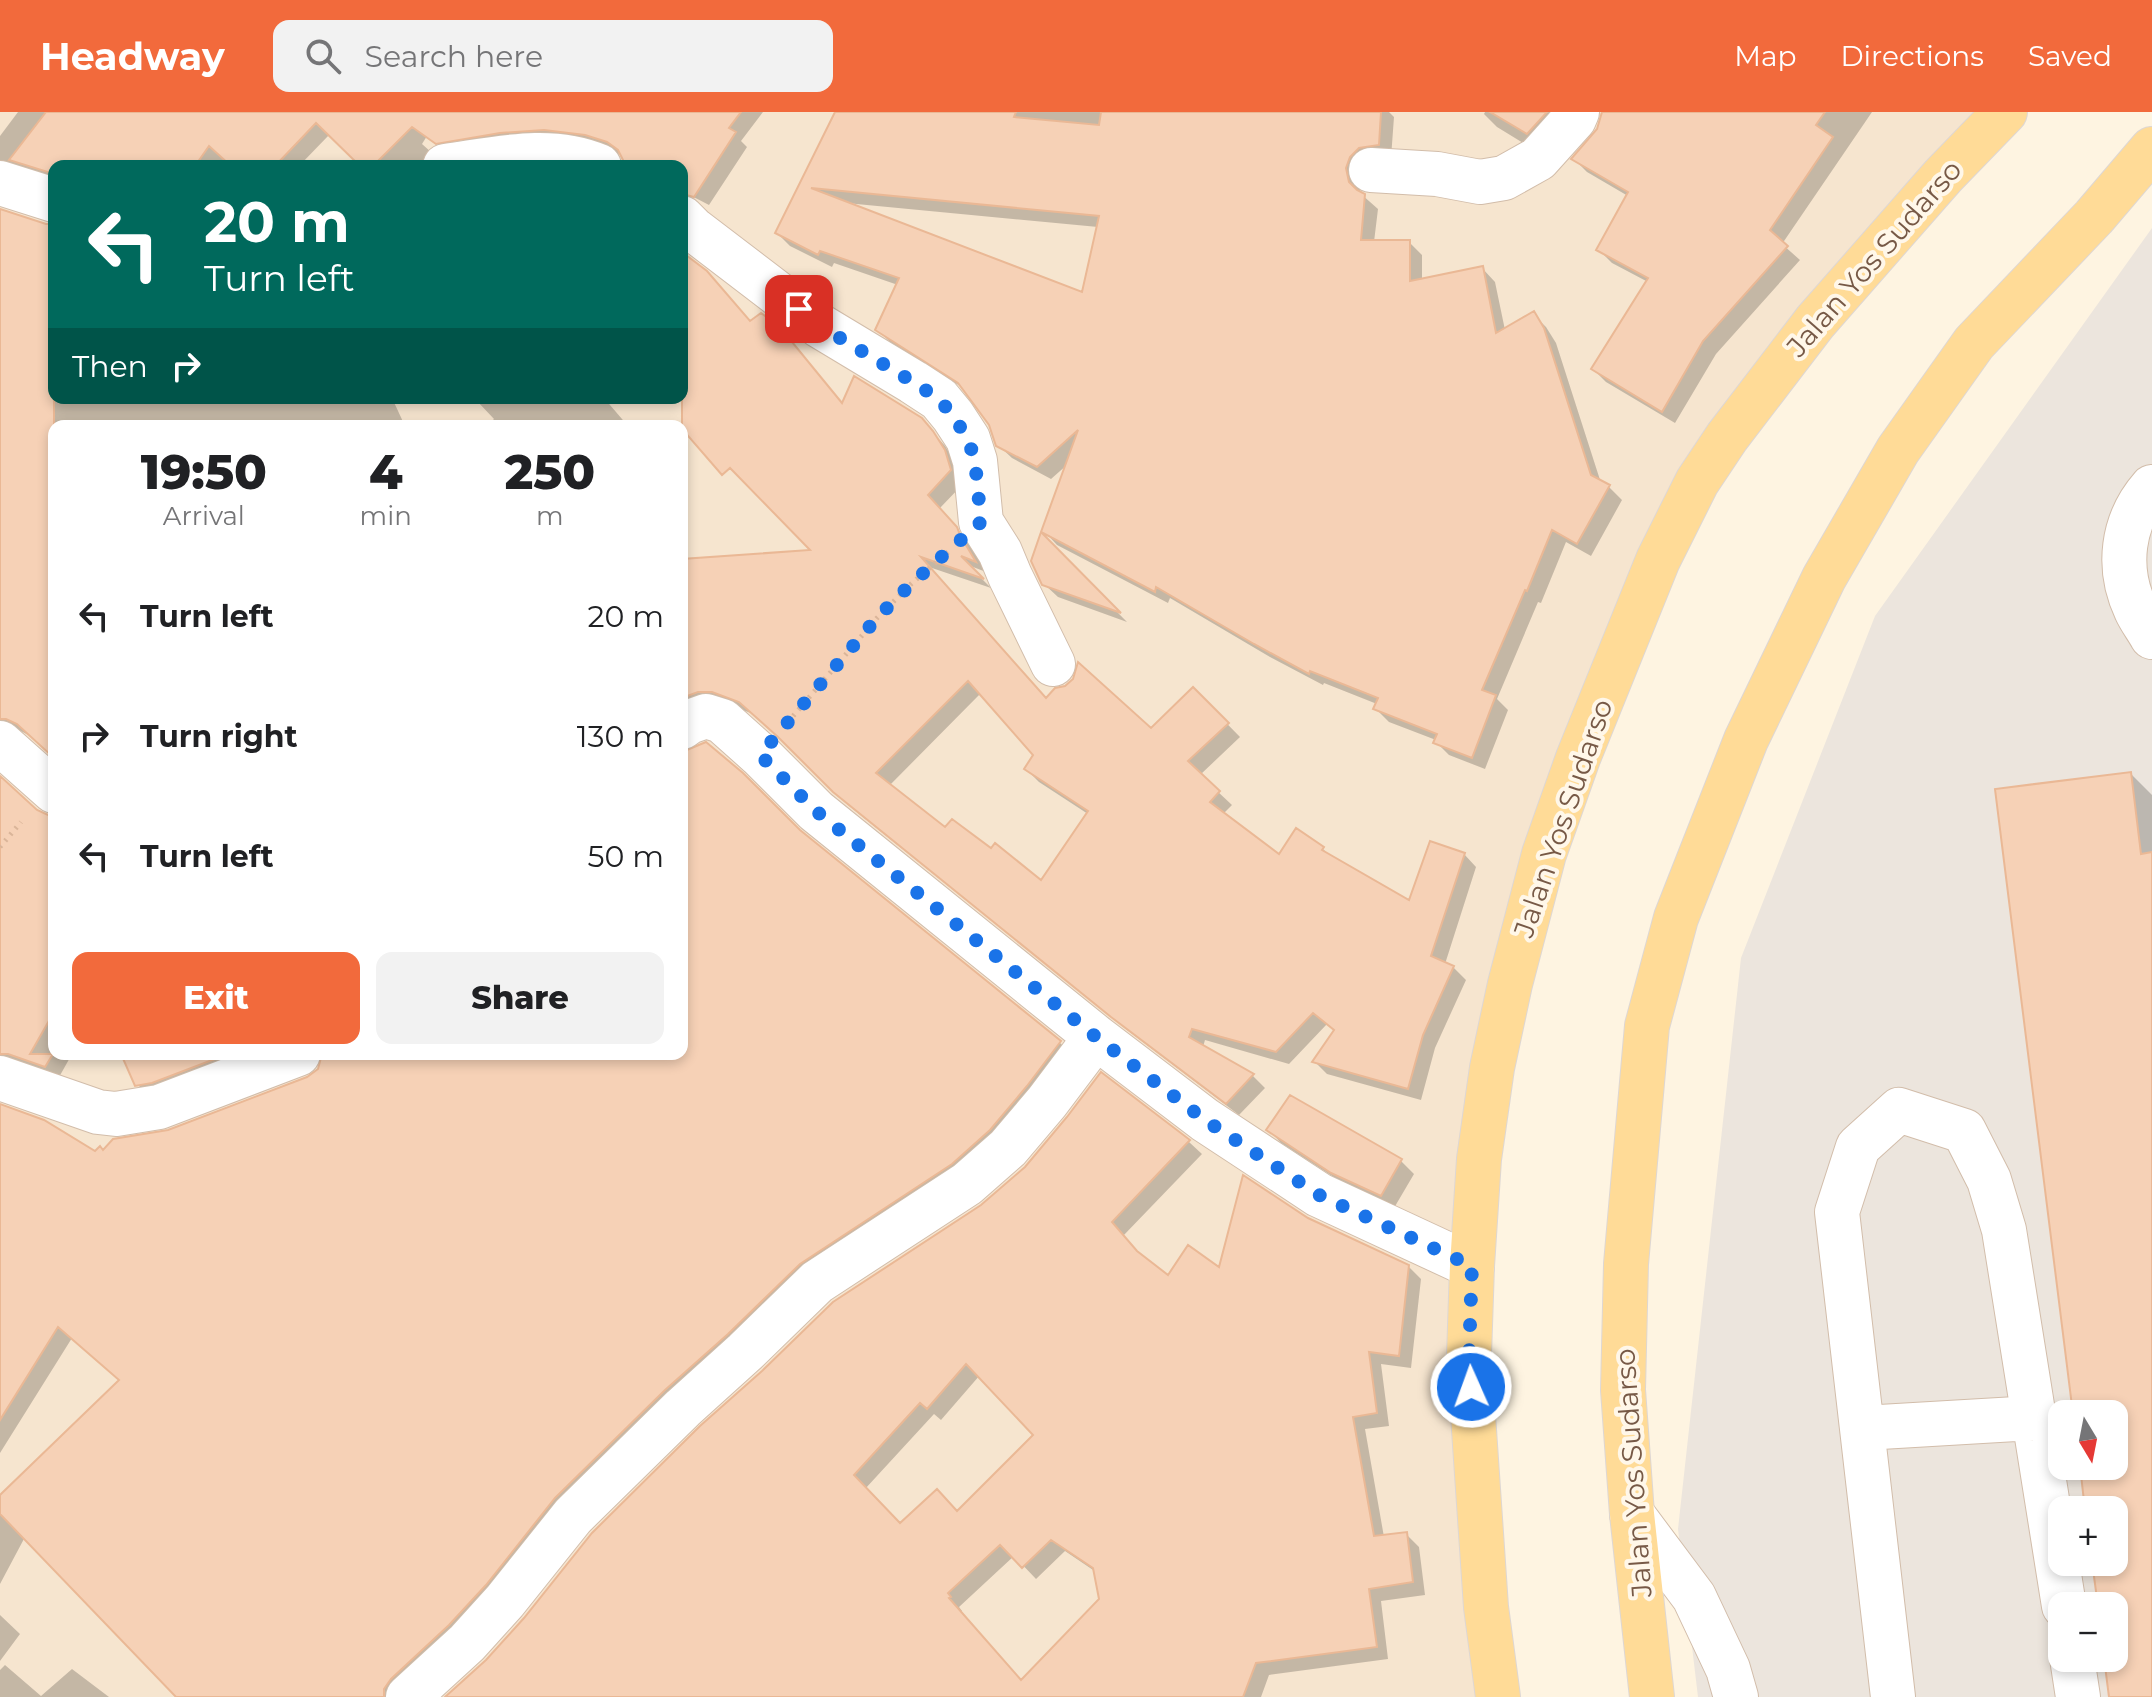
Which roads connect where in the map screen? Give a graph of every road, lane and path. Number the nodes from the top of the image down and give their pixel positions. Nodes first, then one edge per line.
1 (1577, 112) edge
2 (2002, 113) edge
3 (2152, 149) edge
4 (491, 160) edge
5 (580, 160) edge
6 (1371, 170) dead end
7 (0, 183) edge
8 (48, 198) edge
9 (688, 224) edge
10 (2152, 487) edge
11 (981, 522) junction
12 (2152, 637) edge
13 (1053, 664) dead end
14 (688, 723) edge
15 (0, 743) edge
16 (760, 755) junction
17 (48, 786) edge
18 (1096, 1037) junction
19 (282, 1060) edge
20 (0, 1078) edge
21 (1472, 1266) junction
22 (2034, 1418) junction
23 (1863, 1428) junction
24 (1632, 1514) junction
25 (2062, 1592) edge
26 (2074, 1672) edge
27 (408, 1697) edge
28 (1498, 1697) edge
29 (1652, 1697) edge
30 (1736, 1697) edge
31 (1893, 1697) edge
32 (2078, 1697) edge

1 - 6 street
2 - 21 main road, Jalan Yos Sudarso
3 - 24 main road, Jalan Yos Sudarso
4 - 5 street
7 - 8 street
9 - 11 street
10 - 12 street
11 - 13 street
11 - 16 path
14 - 16 street
15 - 17 street
16 - 18 street
18 - 21 street
18 - 27 street
19 - 20 street
21 - 28 main road, Jalan Yos Sudarso
22 - 23 street
22 - 23 street
22 - 25 street
23 - 31 street
24 - 29 main road, Jalan Yos Sudarso
24 - 30 street
26 - 32 street

